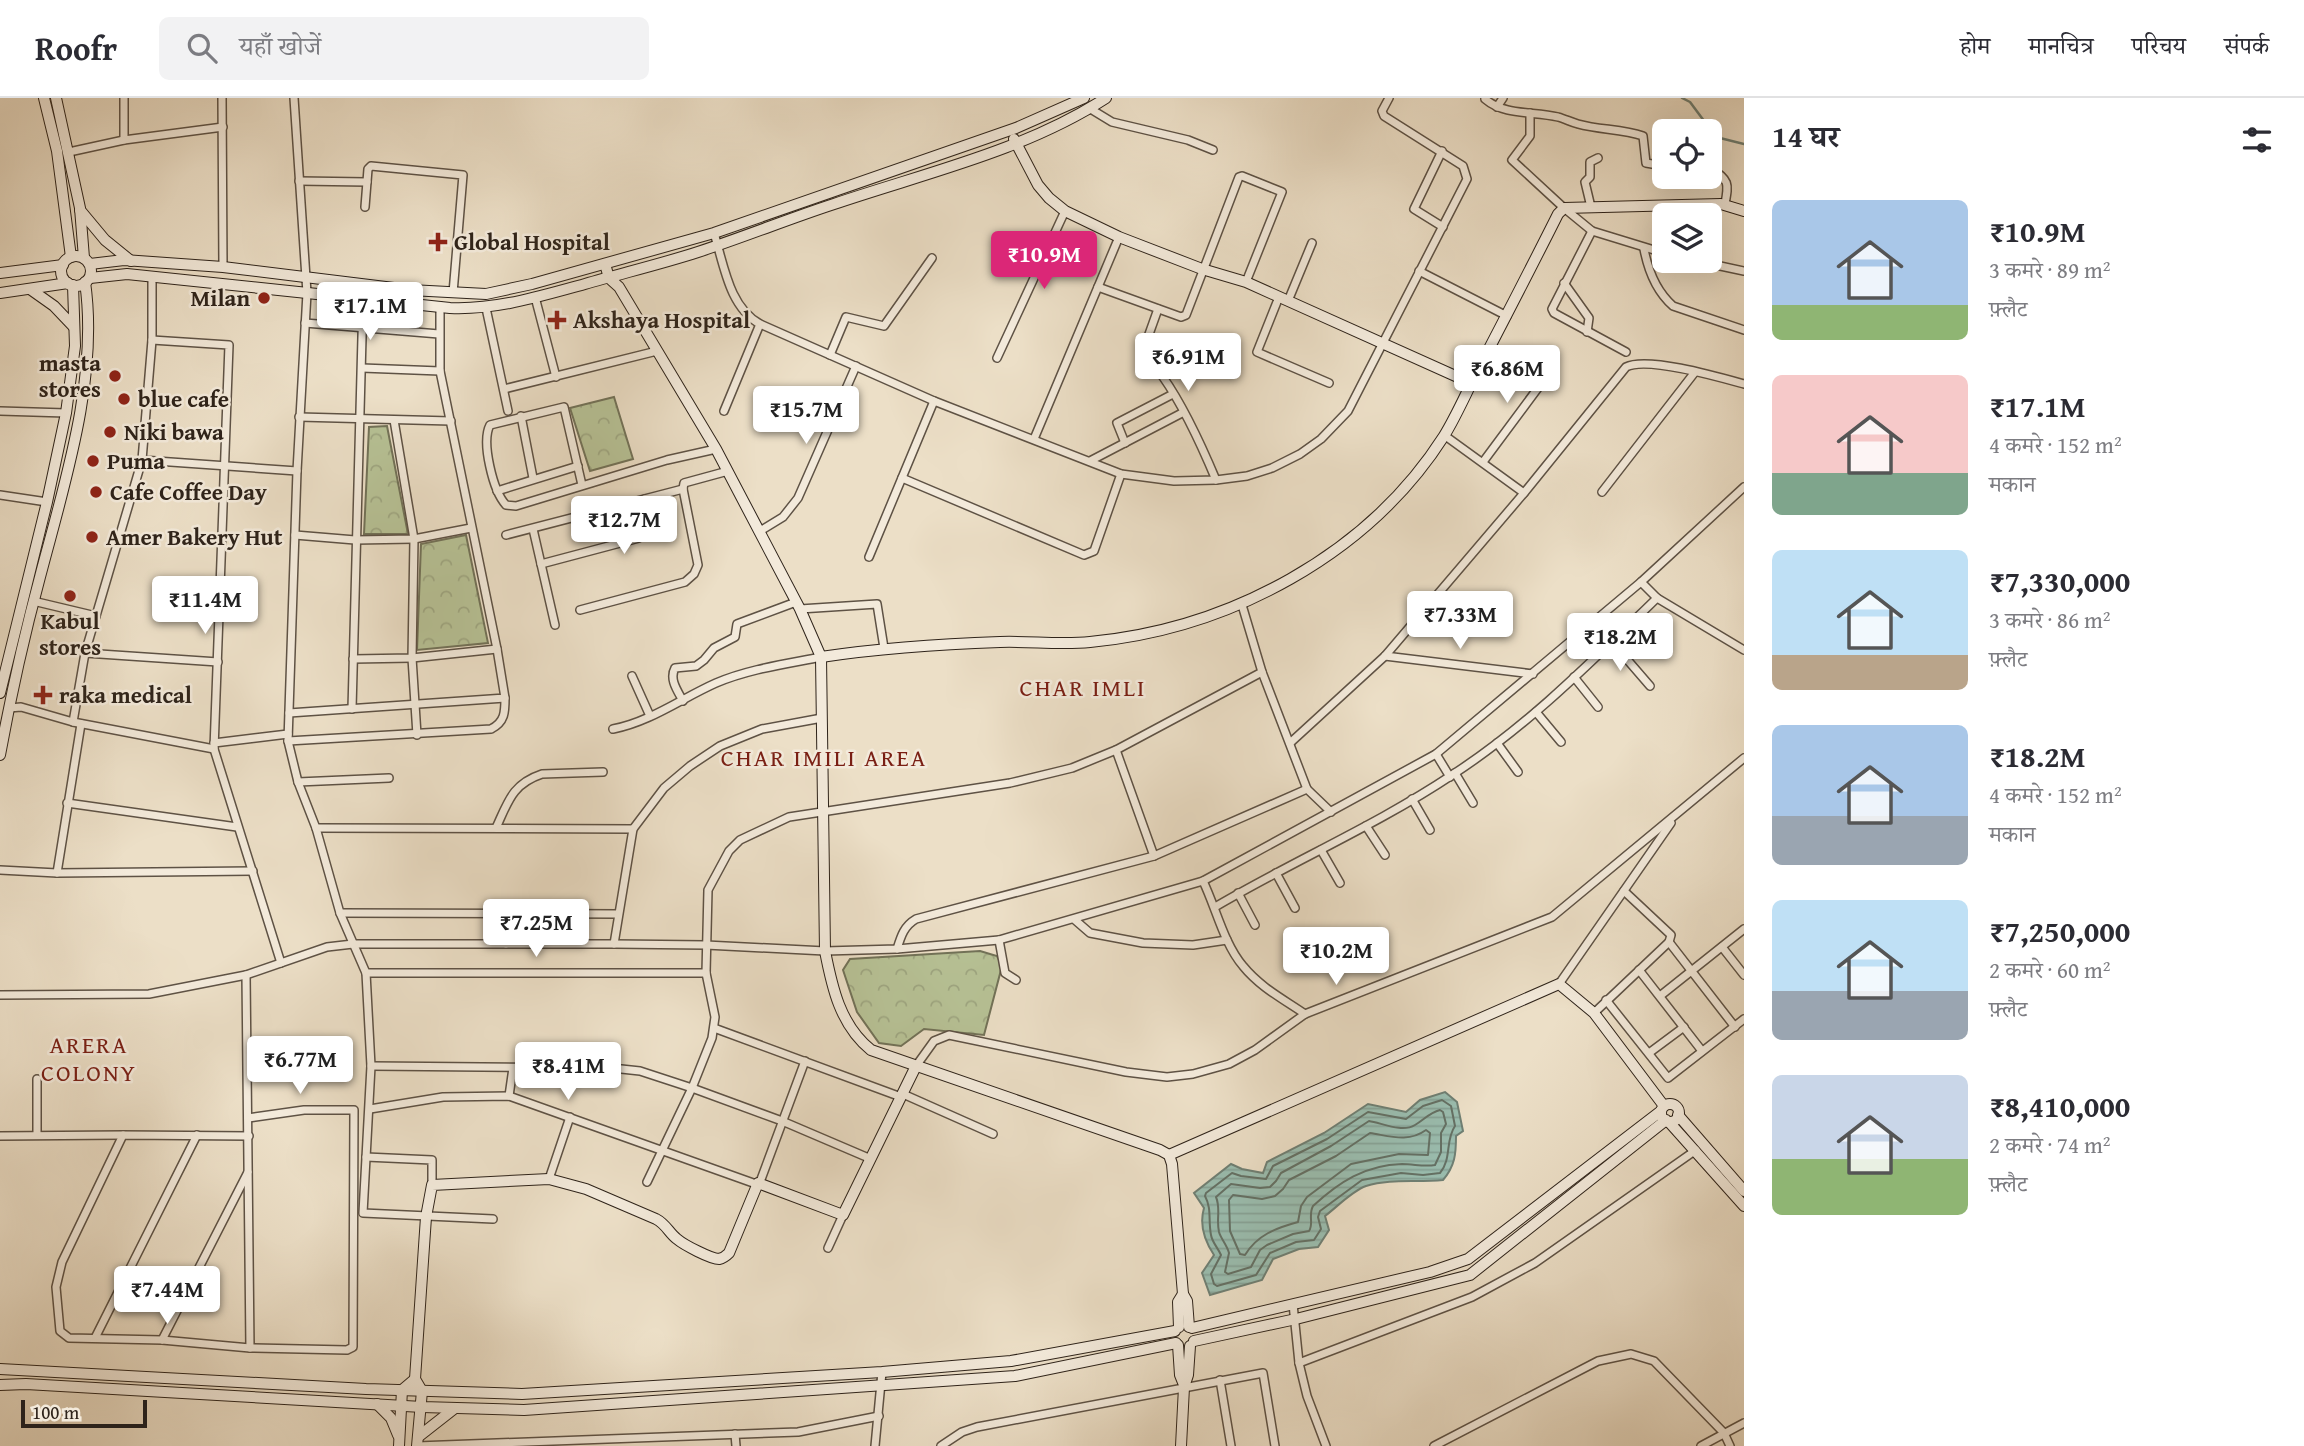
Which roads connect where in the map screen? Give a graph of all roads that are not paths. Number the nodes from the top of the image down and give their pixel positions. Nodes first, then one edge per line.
1 (44, 98) edge
2 (56, 98) edge
3 (124, 98) edge
4 (222, 98) edge
5 (294, 98) edge
6 (1084, 98) edge
7 (1106, 98) edge
8 (1389, 98) edge
9 (1503, 98) edge
10 (1485, 99) edge
11 (1497, 107) junction
12 (1089, 108) junction
13 (1530, 113) junction
14 (223, 127) junction
15 (1010, 130) junction
16 (124, 140) junction
17 (1016, 143) junction
18 (1213, 150) dead end
19 (1442, 151) junction
20 (69, 152) junction
21 (1598, 158) dead end
22 (1652, 164) edge
23 (1722, 175) edge
24 (299, 181) junction
25 (367, 183) junction
26 (1726, 204) junction
27 (365, 207) dead end
28 (1591, 207) junction
29 (1564, 208) junction
30 (80, 209) junction
31 (1744, 211) edge
32 (1065, 212) junction
33 (1443, 227) junction
34 (1592, 231) junction
35 (714, 233) junction
36 (1119, 237) junction
37 (1312, 243) dead end
38 (718, 245) junction
39 (1644, 249) junction
40 (1652, 251) edge
41 (71, 257) junction
42 (932, 258) dead end
43 (87, 261) junction
44 (132, 261) junction
45 (616, 261) junction
46 (605, 264) junction
47 (63, 265) junction
48 (1722, 266) edge
49 (223, 267) junction
50 (1202, 269) junction
51 (1419, 271) junction
52 (1744, 271) edge
53 (0, 273) edge
54 (620, 275) junction
55 (152, 276) junction
56 (306, 277) junction
57 (609, 278) junction
58 (88, 280) junction
59 (1246, 282) junction
60 (1564, 283) junction
61 (71, 284) junction
62 (619, 287) junction
63 (1098, 287) junction
64 (30, 289) junction
65 (0, 293) edge
66 (307, 293) junction
67 (453, 293) junction
68 (535, 297) junction
69 (1284, 299) junction
70 (363, 300) junction
71 (440, 306) junction
72 (486, 308) junction
73 (1158, 309) junction
74 (1507, 316) junction
75 (305, 323) junction
76 (760, 324) junction
77 (362, 327) junction
78 (74, 328) junction
79 (1744, 330) edge
80 (1587, 332) junction
81 (439, 334) junction
82 (152, 340) junction
83 (1385, 344) junction
84 (657, 351) junction
85 (1626, 352) dead end
86 (830, 355) junction
87 (997, 358) dead end
88 (1555, 365) dead end
89 (856, 366) junction
90 (362, 368) junction
91 (440, 371) junction
92 (1695, 372) junction
93 (556, 377) junction
94 (1329, 383) dead end
95 (1471, 383) junction
96 (1744, 384) edge
97 (504, 390) junction
98 (1173, 394) junction
99 (934, 401) junction
100 (0, 411) edge
101 (508, 411) dead end
102 (724, 411) dead end
103 (1182, 412) junction
104 (66, 413) junction
105 (521, 416) junction
106 (299, 417) junction
107 (360, 418) junction
108 (394, 420) junction
109 (451, 421) junction
110 (1444, 435) junction
111 (1034, 439) junction
112 (1125, 443) junction
113 (716, 449) junction
114 (142, 460) junction
115 (1090, 461) junction
116 (1483, 462) junction
117 (226, 466) junction
118 (578, 466) junction
119 (297, 471) junction
120 (728, 471) junction
121 (1121, 474) junction
122 (533, 478) junction
123 (902, 478) junction
124 (1216, 480) junction
125 (582, 485) junction
126 (1744, 487) edge
127 (683, 489) junction
128 (496, 491) junction
129 (1602, 492) dead end
130 (1524, 493) junction
131 (0, 495) edge
132 (645, 499) junction
133 (47, 502) junction
134 (471, 528) junction
135 (533, 529) junction
136 (760, 531) junction
137 (295, 535) junction
138 (506, 535) dead end
139 (355, 540) junction
140 (414, 540) junction
141 (869, 557) dead end
142 (541, 564) junction
143 (1641, 582) junction
144 (1657, 598) junction
145 (33, 601) junction
146 (1242, 605) junction
147 (798, 606) junction
148 (580, 610) dead end
149 (96, 616) junction
150 (555, 625) dead end
151 (1612, 642) junction
152 (884, 648) junction
153 (497, 649) junction
154 (1744, 650) edge
155 (85, 653) junction
156 (1385, 656) junction
157 (821, 657) junction
158 (412, 658) junction
159 (353, 659) junction
160 (218, 662) junction
161 (1262, 672) junction
162 (1533, 674) junction
163 (632, 676) dead end
164 (1574, 677) junction
165 (1650, 686) dead end
166 (0, 693) edge
167 (11, 697) junction
168 (505, 698) junction
169 (683, 701) junction
170 (415, 705) junction
171 (4, 707) edge
172 (21, 707) junction
173 (1598, 707) dead end
174 (352, 709) junction
175 (1536, 712) junction
176 (289, 713) junction
177 (650, 716) junction
178 (821, 718) junction
179 (77, 723) junction
180 (613, 729) dead end
181 (417, 735) junction
182 (288, 737) junction
183 (1561, 742) dead end
184 (1290, 743) junction
185 (1496, 743) junction
186 (214, 746) junction
187 (1116, 750) junction
188 (1436, 754) junction
189 (0, 755) edge
190 (1744, 758) edge
191 (603, 772) dead end
192 (1518, 772) dead end
193 (1453, 775) junction
194 (389, 778) dead end
195 (298, 782) junction
196 (1307, 789) junction
197 (1412, 799) junction
198 (67, 803) junction
199 (1473, 803) dead end
200 (824, 811) junction
201 (1331, 812) junction
202 (1677, 815) junction
203 (1366, 826) junction
204 (237, 827) junction
205 (316, 828) junction
206 (496, 828) junction
207 (633, 829) junction
208 (1430, 830) dead end
209 (1321, 850) junction
210 (1385, 855) dead end
211 (1154, 856) junction
212 (0, 870) edge
213 (253, 870) junction
214 (57, 873) junction
215 (1276, 873) junction
216 (1203, 881) junction
217 (1340, 883) dead end
218 (1625, 891) junction
219 (1238, 893) junction
220 (1215, 907) junction
221 (1296, 908) dead end
222 (341, 913) junction
223 (507, 914) junction
224 (618, 914) junction
225 (1075, 919) junction
226 (1255, 925) dead end
227 (1744, 929) edge
228 (999, 940) junction
229 (1227, 940) junction
230 (1669, 942) junction
231 (354, 944) junction
232 (506, 944) junction
233 (614, 944) junction
234 (706, 945) junction
235 (1722, 947) junction
236 (897, 949) junction
237 (825, 951) junction
238 (281, 963) junction
239 (1639, 971) junction
240 (1691, 971) junction
241 (366, 973) junction
242 (706, 973) junction
243 (246, 975) junction
244 (1744, 975) edge
245 (1016, 980) dead end
246 (1559, 984) junction
247 (0, 995) edge
248 (1660, 996) junction
249 (1606, 1000) junction
250 (1594, 1013) junction
251 (1305, 1014) junction
252 (1744, 1019) edge
253 (1684, 1027) junction
254 (1735, 1027) junction
255 (714, 1028) junction
256 (1702, 1051) junction
257 (1649, 1054) junction
258 (805, 1061) junction
259 (372, 1066) junction
260 (916, 1066) junction
261 (513, 1068) junction
262 (37, 1080) dead end
263 (692, 1088) junction
264 (902, 1095) junction
265 (509, 1096) junction
266 (370, 1109) junction
267 (1668, 1115) junction
268 (570, 1117) junction
269 (248, 1118) junction
270 (782, 1121) junction
271 (993, 1134) dead end
272 (123, 1135) junction
273 (197, 1135) junction
274 (0, 1136) edge
275 (37, 1136) junction
276 (248, 1136) junction
277 (1696, 1150) junction
278 (661, 1151) junction
279 (1168, 1155) junction
280 (366, 1157) junction
281 (871, 1159) junction
282 (249, 1171) junction
283 (550, 1178) junction
284 (647, 1182) dead end
285 (758, 1183) junction
286 (432, 1185) junction
287 (1744, 1191) edge
288 (1744, 1206) edge
289 (843, 1215) junction
290 (426, 1217) junction
291 (493, 1219) dead end
292 (828, 1248) dead end
293 (1293, 1304) junction
294 (1296, 1319) junction
295 (1184, 1328) junction
296 (95, 1338) junction
297 (162, 1340) junction
298 (1123, 1341) junction
299 (1192, 1343) junction
300 (1177, 1344) junction
301 (250, 1348) junction
302 (1125, 1353) junction
303 (1299, 1363) junction
304 (0, 1369) edge
305 (883, 1372) junction
306 (415, 1378) junction
307 (1220, 1380) junction
308 (0, 1385) edge
309 (882, 1385) junction
310 (1184, 1386) junction
311 (402, 1390) junction
312 (588, 1390) junction
313 (422, 1391) junction
314 (492, 1395) junction
315 (377, 1404) junction
316 (401, 1405) junction
317 (589, 1405) junction
318 (422, 1407) junction
319 (456, 1408) junction
320 (491, 1409) junction
321 (879, 1416) junction
322 (1744, 1423) edge
323 (1724, 1433) junction
324 (735, 1434) junction
325 (673, 1436) junction
326 (399, 1442) edge
327 (418, 1443) edge
328 (469, 1445) edge
329 (673, 1446) edge
330 (736, 1446) edge
331 (875, 1446) edge
332 (941, 1446) edge
333 (1181, 1446) edge
334 (1231, 1446) edge
335 (1275, 1446) edge
336 (1326, 1446) edge
337 (1434, 1446) edge
338 (1701, 1446) edge
339 (1730, 1446) edge

1 - 41 main road
2 - 20 main road
3 - 16 street
4 - 14 street
5 - 24 street
6 - 15 main road
7 - 12 main road
8 - 19 street
9 - 11 street
10 - 11 street
11 - 13 street
12 - 17 main road
12 - 18 street
13 - 22 street
13 - 29 street
14 - 16 street
14 - 49 street
15 - 17 main road
15 - 35 main road
16 - 20 street
17 - 32 main road
17 - 38 main road
19 - 33 street
19 - 33 street
20 - 30 main road
21 - 28 street
23 - 26 street
24 - 25 street
24 - 56 street
25 - 27 street
25 - 67 street
26 - 28 main road
26 - 31 main road
28 - 29 main road
29 - 34 street
29 - 74 main road
30 - 43 main road
30 - 44 main road
32 - 36 main road
32 - 87 street
33 - 51 street
34 - 39 street
34 - 60 street
35 - 38 street
35 - 45 main road
36 - 50 main road
36 - 63 street
37 - 69 street
38 - 54 main road
38 - 76 street
39 - 40 street
39 - 79 street
41 - 43 main road
41 - 47 main road
42 - 86 street
43 - 44 main road
43 - 58 main road
44 - 49 main road
45 - 46 main road
45 - 54 main road
46 - 57 main road
46 - 67 main road
47 - 53 main road
47 - 61 main road
48 - 52 street
49 - 56 main road
50 - 59 main road
50 - 59 street
50 - 73 street
51 - 74 street
51 - 83 street
54 - 57 main road
54 - 62 main road
55 - 58 main road
55 - 66 main road
55 - 82 street
56 - 66 street
56 - 67 main road
57 - 62 main road
57 - 68 main road
58 - 61 main road
58 - 145 main road
59 - 69 main road
60 - 80 street
60 - 80 street
61 - 64 main road
61 - 78 main road
62 - 84 main road
63 - 73 street
63 - 111 street
64 - 65 main road
64 - 78 main road
66 - 70 main road
66 - 75 street
68 - 72 main road
68 - 93 street
69 - 83 main road
69 - 94 street
70 - 71 main road
70 - 77 street
71 - 72 main road
71 - 81 street
72 - 97 street
73 - 98 street
74 - 95 main road
75 - 77 street
75 - 106 street
76 - 86 street
76 - 102 street
77 - 81 street
77 - 90 street
78 - 104 main road
80 - 85 street
81 - 91 street
82 - 114 street
82 - 117 street
83 - 95 main road
83 - 124 street
84 - 93 street
84 - 113 main road
86 - 89 street
88 - 116 street
89 - 99 street
89 - 136 street
90 - 91 street
90 - 107 street
91 - 109 street
92 - 96 street
92 - 129 street
92 - 130 street
93 - 97 street
95 - 110 main road
97 - 101 street
98 - 103 street
98 - 112 street
99 - 111 street
99 - 123 street
100 - 104 street
103 - 112 street
103 - 124 street
104 - 133 main road
105 - 118 street
105 - 122 street
105 - 128 street
106 - 107 street
106 - 119 street
107 - 108 street
107 - 139 street
108 - 109 street
108 - 140 street
109 - 134 street
110 - 116 street
110 - 146 main road
111 - 115 street
112 - 115 street
113 - 120 main road
113 - 125 street
114 - 117 street
114 - 149 street
115 - 121 street
116 - 130 street
117 - 119 street
117 - 160 street
118 - 122 street
118 - 125 street
119 - 137 street
120 - 127 street
120 - 136 main road
121 - 123 street
121 - 124 street
122 - 128 street
123 - 141 street
125 - 128 street
126 - 143 street
127 - 132 street
127 - 148 street
130 - 156 street
131 - 133 street
132 - 135 street
132 - 142 street
133 - 166 main road
134 - 140 street
134 - 153 street
135 - 138 street
135 - 142 street
136 - 147 main road
137 - 139 street
137 - 176 street
139 - 140 street
139 - 159 street
140 - 158 street
142 - 150 street
143 - 144 street
143 - 162 street
144 - 151 street
144 - 154 street
145 - 149 street
145 - 167 main road
146 - 152 main road
146 - 161 street
147 - 152 street
147 - 157 main road
147 - 169 street
149 - 155 street
151 - 164 street
151 - 165 street
152 - 157 main road
153 - 158 street
153 - 168 street
155 - 160 street
155 - 179 street
156 - 162 street
156 - 184 street
157 - 169 street
157 - 178 main road
158 - 159 street
158 - 170 street
159 - 174 street
160 - 186 street
161 - 184 street
161 - 187 street
162 - 188 street
163 - 177 street
164 - 173 street
164 - 175 street
166 - 167 main road
167 - 171 main road
167 - 172 street
168 - 170 street
168 - 181 street
169 - 177 street
170 - 174 street
170 - 181 street
171 - 172 street
171 - 189 main road
172 - 179 street
174 - 176 street
175 - 183 street
175 - 185 street
176 - 182 street
177 - 180 street
178 - 200 main road
178 - 207 street
179 - 186 street
179 - 198 street
181 - 182 street
182 - 186 street
182 - 195 street
184 - 196 street
185 - 192 street
185 - 193 street
186 - 204 street
187 - 200 street
187 - 211 street
188 - 193 street
188 - 201 street
190 - 202 street
191 - 206 street
193 - 197 street
193 - 199 street
194 - 195 street
195 - 205 street
196 - 201 street
196 - 211 street
197 - 203 street
197 - 208 street
198 - 204 street
198 - 214 street
200 - 234 street
200 - 237 main road
201 - 216 street
202 - 218 street
202 - 251 street
203 - 209 street
203 - 210 street
204 - 213 street
205 - 206 street
205 - 222 street
206 - 207 street
207 - 224 street
209 - 215 street
209 - 217 street
211 - 236 street
212 - 214 street
213 - 214 street
213 - 238 street
215 - 219 street
215 - 221 street
216 - 220 street
216 - 225 street
218 - 230 street
218 - 246 street
219 - 220 street
219 - 226 street
220 - 229 street
222 - 223 street
222 - 231 street
223 - 224 street
223 - 232 street
224 - 233 street
225 - 228 street
225 - 229 street
227 - 235 street
228 - 236 street
228 - 245 street
229 - 251 street
230 - 239 street
230 - 240 street
231 - 232 street
231 - 238 street
231 - 241 street
232 - 233 street
233 - 234 street
234 - 237 street
234 - 242 street
235 - 240 street
235 - 244 street
236 - 237 street
237 - 260 main road
238 - 243 street
239 - 248 street
239 - 249 street
240 - 248 street
240 - 254 street
241 - 242 street
241 - 259 street
242 - 255 street
243 - 247 street
243 - 269 street
246 - 250 main road
246 - 279 main road
248 - 253 street
249 - 250 street
249 - 257 street
250 - 267 main road
251 - 260 street
252 - 254 street
253 - 256 street
253 - 257 street
254 - 256 street
255 - 258 street
255 - 263 street
256 - 257 street
258 - 264 street
258 - 270 street
259 - 261 street
259 - 266 street
260 - 264 main road
260 - 279 main road
261 - 263 street
261 - 265 street
262 - 275 street
263 - 270 street
263 - 278 street
264 - 271 street
264 - 281 main road
265 - 266 street
265 - 268 street
266 - 280 street
267 - 277 main road
267 - 287 main road
267 - 293 main road
267 - 294 main road
268 - 278 street
268 - 283 street
269 - 276 street
269 - 301 street
270 - 281 street
270 - 285 street
272 - 273 street
272 - 275 street
272 - 296 street
273 - 276 street
273 - 296 street
274 - 275 street
276 - 282 street
277 - 288 main road
277 - 303 street
278 - 284 street
278 - 285 street
279 - 295 main road
280 - 286 street
280 - 290 street
281 - 289 main road
282 - 297 street
282 - 301 street
283 - 285 main road
283 - 286 main road
285 - 289 main road
286 - 290 main road
289 - 292 street
290 - 291 street
290 - 306 main road
293 - 294 street
293 - 295 main road
294 - 299 main road
294 - 303 street
295 - 298 main road
295 - 299 main road
295 - 300 main road
296 - 297 street
297 - 301 street
298 - 302 main road
298 - 305 main road
299 - 300 main road
299 - 310 main road
300 - 302 main road
300 - 310 main road
302 - 309 main road
303 - 336 street
304 - 311 main road
305 - 309 street
305 - 312 main road
306 - 311 main road
306 - 313 main road
307 - 310 street
307 - 334 street
307 - 335 street
308 - 315 main road
309 - 317 main road
309 - 321 street
310 - 332 street
310 - 333 main road
311 - 313 main road
311 - 316 main road
312 - 314 main road
312 - 317 main road
313 - 314 main road
313 - 318 main road
314 - 320 main road
315 - 316 main road
315 - 326 main road
316 - 318 main road
316 - 326 main road
317 - 320 main road
318 - 319 main road
318 - 327 main road
319 - 320 main road
319 - 327 main road
321 - 324 street
321 - 331 street
322 - 323 street
323 - 337 street
323 - 338 street
323 - 339 street
324 - 325 street
324 - 330 street
325 - 328 street
325 - 329 street
327 - 328 street

